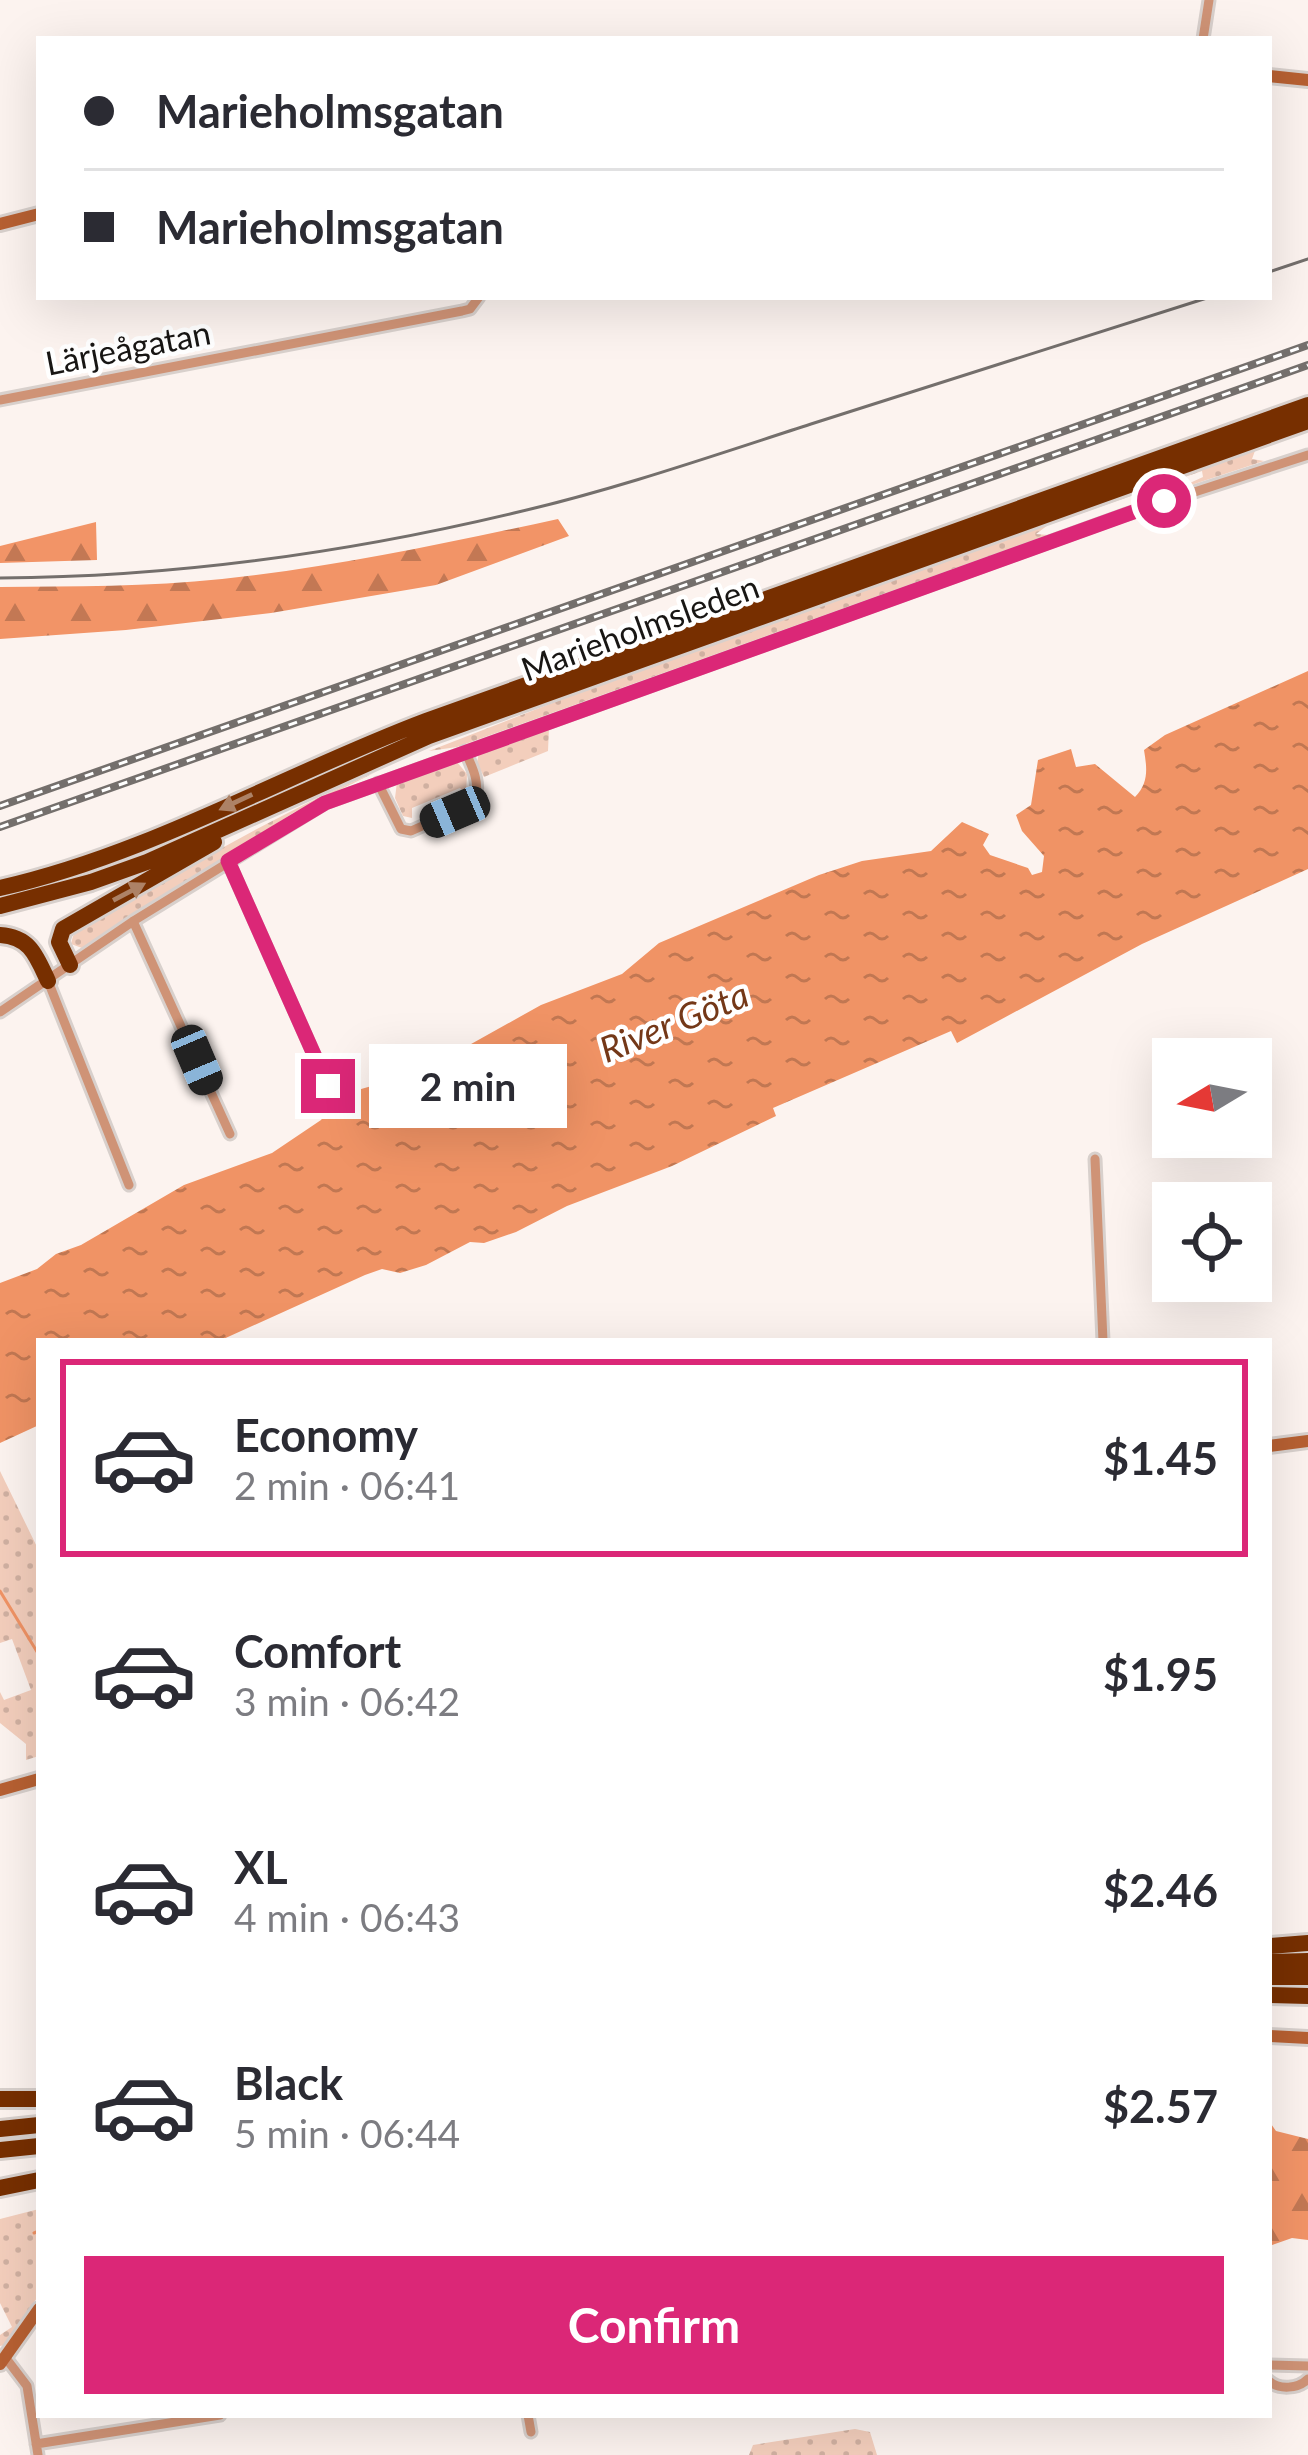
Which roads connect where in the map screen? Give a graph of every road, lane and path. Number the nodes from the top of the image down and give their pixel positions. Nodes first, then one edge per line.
1 (1209, 0) edge
2 (1203, 36) edge
3 (1272, 76) edge
4 (1308, 80) edge
5 (36, 215) edge
6 (0, 224) edge
7 (477, 301) edge
8 (0, 400) edge
9 (1308, 405) edge
10 (1308, 421) edge
11 (1308, 455) edge
12 (464, 751) junction
13 (378, 783) junction
14 (268, 809) junction
15 (228, 861) junction
16 (0, 888) edge
17 (0, 906) edge
18 (133, 921) junction
19 (0, 935) edge
20 (70, 965) junction
21 (47, 981) junction
22 (0, 1012) edge
23 (328, 1086) dead end
24 (230, 1134) dead end
25 (1095, 1160) dead end
26 (129, 1185) dead end
27 (1102, 1338) edge
28 (1308, 1441) edge
29 (1272, 1446) edge
30 (36, 1780) edge
31 (0, 1790) edge
32 (1308, 1943) edge
33 (1272, 1946) edge
34 (1308, 1960) edge
35 (1272, 1962) edge
36 (1308, 1977) edge
37 (1272, 1978) edge
38 (1272, 1995) edge
39 (1308, 1996) edge
40 (1272, 2036) edge
41 (1308, 2038) edge
42 (0, 2099) edge
43 (36, 2099) edge
44 (36, 2125) edge
45 (0, 2129) edge
46 (36, 2146) edge
47 (0, 2150) edge
48 (36, 2181) edge
49 (0, 2188) edge
50 (36, 2313) edge
51 (3, 2361) edge
52 (1272, 2366) edge
53 (1308, 2366) edge
54 (1308, 2379) edge
55 (1272, 2382) edge
56 (204, 2418) edge
57 (529, 2418) edge
58 (531, 2432) dead end
59 (37, 2450) edge

1 - 2 street
3 - 4 street
5 - 6 street
7 - 8 street, Lärjeågatan
9 -> 16 highway, Marieholmsleden
10 - 14 highway, Marieholmsleden
11 - 12 street
12 - 13 street
12 - 13 street
13 - 15 street
14 - 17 highway, Marieholmsleden
20 -> 14 highway
15 - 18 street
15 - 23 street
18 - 20 street
18 - 24 street
19 - 21 highway
20 - 21 street
21 - 22 street
21 - 26 street
25 - 27 street
28 - 29 street
30 - 31 street
32 - 33 highway
34 - 35 highway
36 - 37 highway
38 - 39 highway
40 - 41 street
42 - 43 highway
44 - 45 highway
46 - 47 highway
48 - 49 highway
50 - 51 street
51 - 59 street
52 - 53 street
54 - 55 street
56 - 59 street
57 - 58 street

